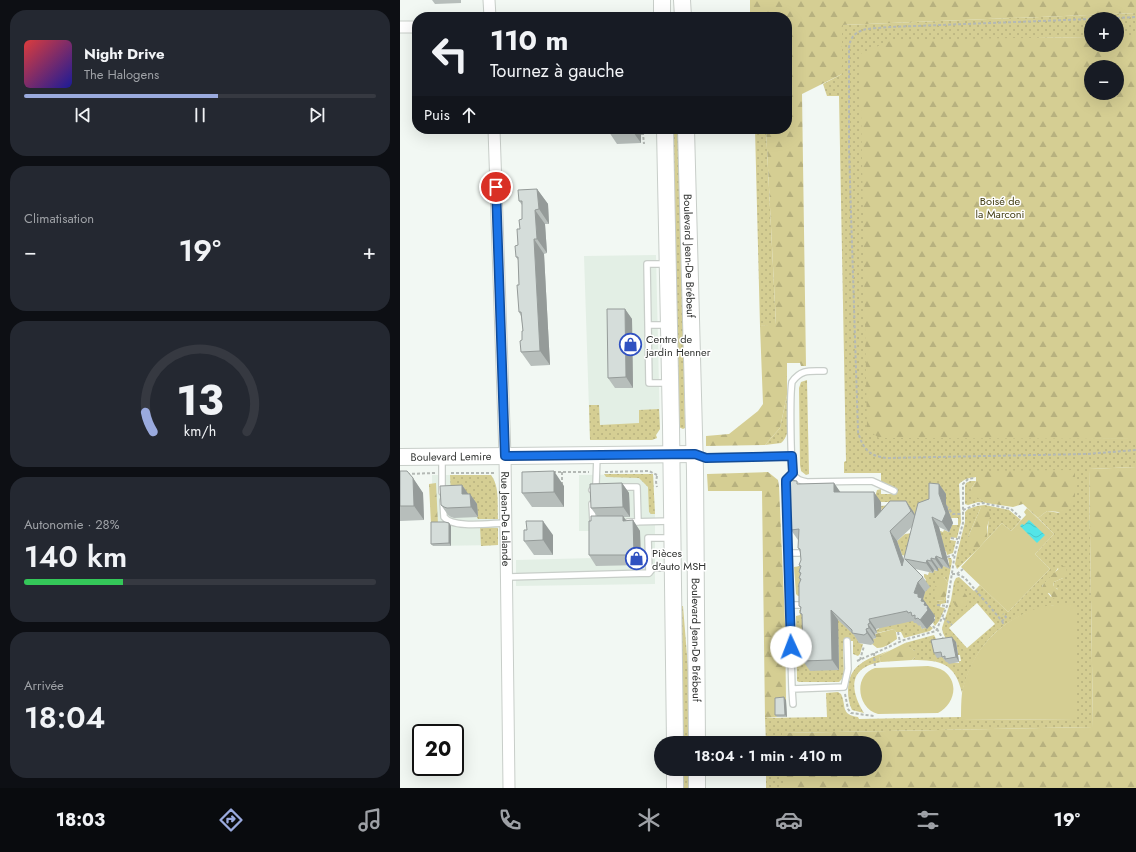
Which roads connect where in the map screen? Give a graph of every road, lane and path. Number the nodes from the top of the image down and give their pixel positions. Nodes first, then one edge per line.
1 (489, 0) edge
2 (662, 0) edge
3 (682, 0) edge
4 (490, 12) edge
5 (662, 12) edge
6 (683, 12) edge
7 (1136, 17) edge
8 (1124, 18) edge
9 (1084, 19) edge
10 (400, 27) edge
11 (412, 27) edge
12 (494, 134) edge
13 (641, 134) dead end
14 (665, 134) edge
15 (686, 134) edge
16 (644, 144) dead end
17 (668, 264) junction
18 (648, 325) junction
19 (669, 325) junction
20 (633, 344) dead end
21 (638, 344) dead end
22 (824, 371) dead end
23 (671, 384) junction
24 (1136, 450) edge
25 (671, 454) junction
26 (695, 454) junction
27 (597, 455) junction
28 (505, 456) junction
29 (792, 456) junction
30 (400, 457) edge
31 (442, 457) junction
32 (548, 472) edge
33 (562, 472) junction
34 (589, 472) dead end
35 (604, 472) dead end
36 (436, 473) dead end
37 (450, 473) dead end
38 (490, 473) dead end
39 (793, 473) junction
40 (405, 474) edge
41 (409, 474) junction
42 (657, 475) dead end
43 (974, 478) dead end
44 (409, 480) edge
45 (596, 484) junction
46 (562, 486) dead end
47 (614, 487) edge
48 (603, 488) edge
49 (894, 491) dead end
50 (943, 502) edge
51 (963, 510) junction
52 (963, 514) junction
53 (444, 517) junction
54 (1022, 519) dead end
55 (672, 521) junction
56 (600, 522) edge
57 (623, 522) edge
58 (638, 522) junction
59 (506, 523) junction
60 (444, 524) edge
61 (672, 538) junction
62 (951, 538) dead end
63 (958, 539) junction
64 (788, 553) junction
65 (799, 553) edge
66 (954, 555) junction
67 (947, 557) dead end
68 (673, 568) junction
69 (963, 569) dead end
70 (649, 574) junction
71 (952, 574) junction
72 (957, 574) junction
73 (507, 577) junction
74 (790, 605) junction
75 (802, 605) edge
76 (937, 605) dead end
77 (948, 606) junction
78 (1003, 614) dead end
79 (943, 618) junction
80 (1002, 621) junction
81 (952, 625) dead end
82 (1004, 625) dead end
83 (933, 626) dead end
84 (937, 630) junction
85 (898, 632) dead end
86 (847, 641) dead end
87 (900, 642) junction
88 (946, 644) edge
89 (864, 646) edge
90 (874, 653) junction
91 (860, 660) junction
92 (875, 668) dead end
93 (848, 669) junction
94 (844, 687) junction
95 (792, 689) junction
96 (793, 704) dead end
97 (874, 716) dead end
98 (675, 736) edge
99 (697, 736) edge
100 (675, 776) edge
101 (697, 776) edge
102 (510, 788) edge
103 (675, 788) edge
104 (697, 788) edge

1 - 4 street
2 - 5 main road
3 - 6 main road
7 - 8 path
9 - 24 path
10 - 11 street
12 - 28 street, Rue Jean-De Lalande
13 - 16 path
14 - 17 main road, Boulevard Jean-De Brébeuf
15 - 26 main road, Boulevard Jean-De Brébeuf
17 - 18 lane
17 - 19 main road, Boulevard Jean-De Brébeuf
18 - 19 lane
18 - 23 lane
19 - 23 main road, Boulevard Jean-De Brébeuf
20 - 21 path
22 - 29 lane
23 - 25 main road, Boulevard Jean-De Brébeuf
25 - 26 main road, Boulevard Lemire
25 - 27 main road, Boulevard Lemire
25 - 55 main road, Boulevard Jean-De Brébeuf
26 - 29 lane
26 - 99 main road, Boulevard Jean-De Brébeuf
27 - 28 main road, Boulevard Lemire
27 - 45 lane
28 - 31 main road, Boulevard Lemire
28 - 59 street, Rue Jean-De Lalande
29 - 39 lane
30 - 31 main road, Boulevard Lemire
31 - 53 lane
32 - 33 path
33 - 34 path
33 - 46 path
35 - 42 path
36 - 41 path, Boulevard Lemire
37 - 38 path, Boulevard Lemire
39 - 49 lane
39 - 64 lane
40 - 41 path, Boulevard Lemire
41 - 44 path
43 - 51 path
45 - 48 lane
45 - 56 lane
47 - 58 lane
50 - 52 path
51 - 52 path
51 - 54 path
52 - 63 path
53 - 59 lane
53 - 60 lane
55 - 58 lane
55 - 61 main road, Boulevard Jean-De Brébeuf
57 - 58 lane
59 - 73 street, Rue Jean-De Lalande
61 - 68 main road, Boulevard Jean-De Brébeuf
61 - 70 lane
62 - 63 path
63 - 66 path
64 - 65 lane
64 - 74 lane
66 - 67 path
66 - 71 path
68 - 70 lane
68 - 98 main road, Boulevard Jean-De Brébeuf
69 - 72 path
70 - 73 lane
71 - 72 path
71 - 77 path
72 - 80 path
73 - 102 street, Rue Jean-De Lalande
74 - 75 lane
74 - 95 lane
76 - 77 path
77 - 79 path
78 - 80 path
79 - 81 path
79 - 84 path
80 - 82 path
83 - 84 path
84 - 87 path
84 - 88 path
85 - 87 path
86 - 93 lane
87 - 90 path
89 - 91 path
90 - 91 path
90 - 92 path
91 - 93 path
93 - 94 lane
94 - 95 lane
94 - 97 path
95 - 96 lane
100 - 103 main road
101 - 104 main road

